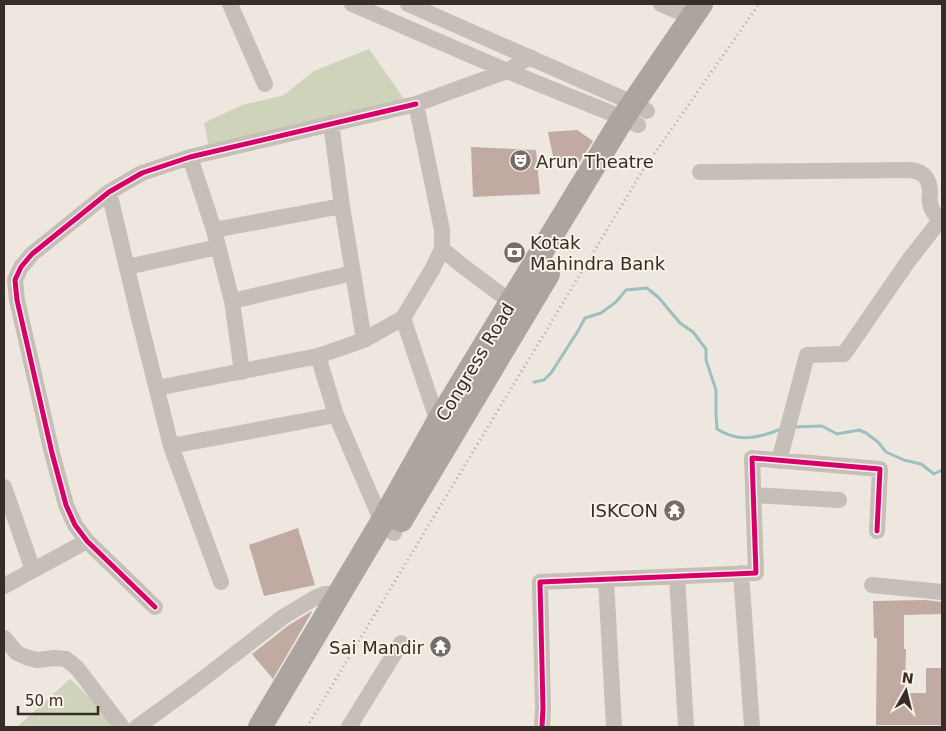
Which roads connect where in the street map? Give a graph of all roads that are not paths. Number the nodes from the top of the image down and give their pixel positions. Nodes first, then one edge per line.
1 (230, 4) edge
2 (352, 4) edge
3 (408, 4) edge
4 (661, 4) edge
5 (718, 4) edge
6 (697, 10) edge
7 (530, 57) junction
8 (507, 71) junction
9 (265, 84) dead end
10 (416, 104) junction
11 (635, 114) junction
12 (331, 123) junction
13 (190, 157) junction
14 (700, 172) dead end
15 (109, 192) junction
16 (342, 206) junction
17 (941, 219) edge
18 (214, 230) junction
19 (218, 247) junction
20 (442, 249) junction
21 (127, 267) junction
22 (353, 273) junction
23 (232, 301) junction
24 (511, 302) junction
25 (403, 318) junction
26 (364, 340) junction
27 (318, 356) junction
28 (242, 372) junction
29 (157, 388) junction
30 (336, 415) junction
31 (438, 422) junction
32 (171, 446) junction
33 (779, 460) junction
34 (4, 487) edge
35 (753, 495) junction
36 (839, 500) dead end
37 (388, 527) junction
38 (878, 531) dead end
39 (87, 541) junction
40 (33, 570) junction
41 (741, 573) junction
42 (677, 576) junction
43 (606, 579) junction
44 (221, 582) dead end
45 (872, 585) dead end
46 (4, 586) edge
47 (942, 592) edge
48 (339, 593) junction
49 (155, 607) dead end
50 (4, 638) edge
51 (401, 643) dead end
52 (122, 727) edge
53 (137, 727) edge
54 (260, 727) edge
55 (279, 727) edge
56 (350, 727) edge
57 (542, 727) edge
58 (614, 727) edge
59 (686, 727) edge
60 (752, 727) edge

1 - 9 street
2 - 8 street
3 - 7 street
4 - 6 street
5 - 11 highway, Congress Road
6 - 11 highway, Congress Road
7 - 8 street
7 - 11 street
8 - 10 street
8 - 11 street
10 - 12 street
10 - 20 street
11 - 24 highway, Congress Road
11 - 37 highway, Congress Road
12 - 13 street
12 - 16 street
13 - 15 street
13 - 18 street
14 - 17 street
15 - 21 street
15 - 39 street
16 - 18 street
16 - 22 street
17 - 33 street
18 - 19 street
19 - 21 street
19 - 23 street
20 - 24 street
20 - 25 street
21 - 29 street
22 - 23 street
22 - 26 street
23 - 28 street
24 - 31 highway, Congress Road
25 - 26 street
25 - 31 street
26 - 27 street
27 - 28 street
27 - 30 street
28 - 29 street
29 - 32 street
30 - 32 street
30 - 37 street
31 - 37 highway, Congress Road
32 - 44 street
33 - 35 street
33 - 38 street
34 - 40 street
35 - 36 street
35 - 41 street
37 - 48 highway, Congress Road
37 - 55 highway, Congress Road
39 - 40 street
39 - 49 street
40 - 46 street
41 - 42 street
41 - 60 street
42 - 43 street
42 - 59 street
43 - 57 street
43 - 58 street
45 - 47 street
48 - 53 street
48 - 54 highway, Congress Road
50 - 52 street
51 - 56 street

